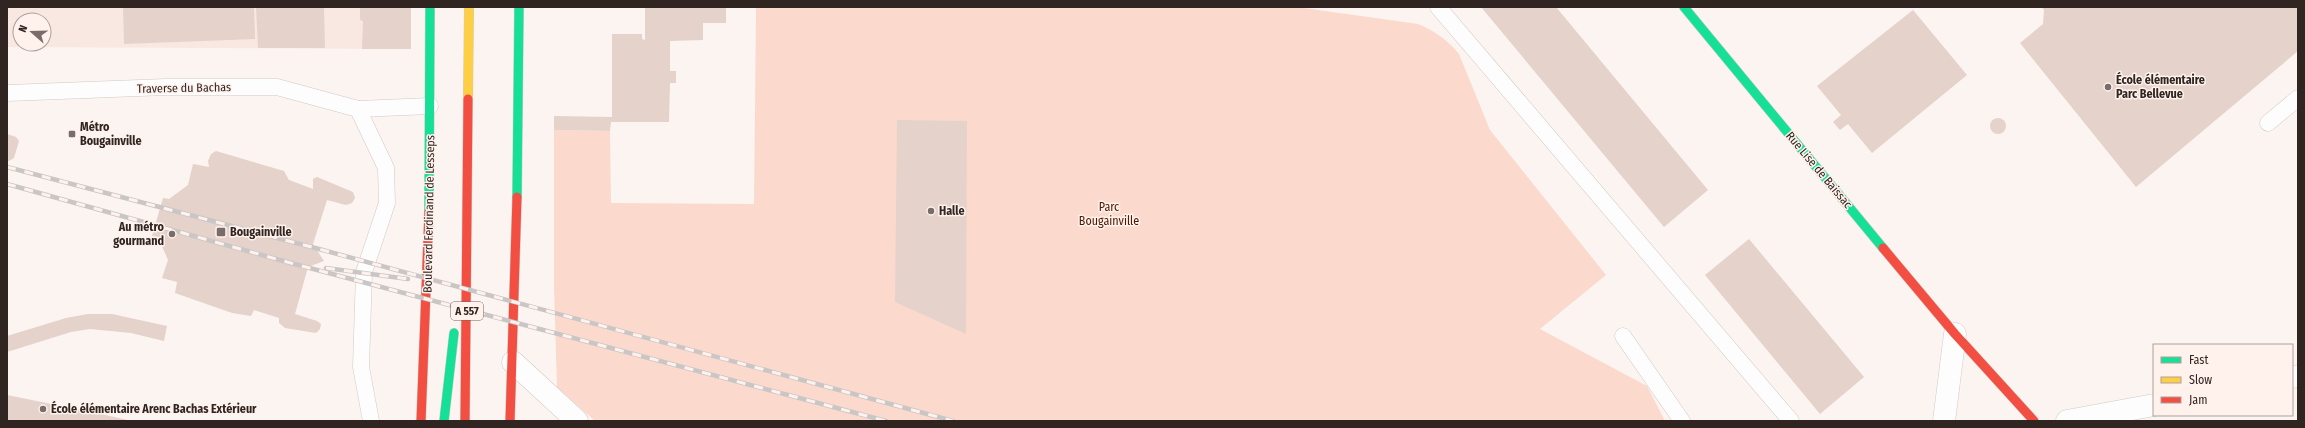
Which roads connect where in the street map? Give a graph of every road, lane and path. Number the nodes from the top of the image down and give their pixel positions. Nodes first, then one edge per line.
1 (430, 7) edge
2 (469, 7) edge
3 (519, 7) edge
4 (1438, 7) edge
5 (1691, 9) edge
6 (7, 93) edge
7 (2298, 98) edge
8 (430, 106) junction
9 (358, 109) junction
10 (2268, 123) dead end
11 (469, 200) junction
12 (457, 311) dead end
13 (455, 326) dead end
14 (1955, 334) junction
15 (1623, 336) dead end
16 (513, 362) junction
17 (2153, 405) edge
18 (371, 421) edge
19 (421, 421) edge
20 (444, 421) edge
21 (465, 421) edge
22 (510, 421) edge
23 (576, 421) edge
24 (1682, 421) edge
25 (1791, 421) edge
26 (1944, 421) edge
27 (2034, 421) edge
28 (2067, 421) edge

1 - 8 main road, Boulevard Ferdinand de Lesseps
2 - 11 main road, A 557
3 - 16 main road
4 - 25 lane
5 - 14 main road, Rue Lise de Baissac
6 - 9 lane, Traverse du Bachas
7 - 10 lane
8 - 9 lane, Traverse du Bachas
8 - 19 main road, Boulevard Ferdinand de Lesseps
9 - 18 lane
11 - 12 main road
11 - 21 main road, A 557
13 - 20 main road
14 - 26 street
14 - 27 main road, Rue Lise de Baissac
15 - 24 lane
16 - 22 main road
16 - 23 street
17 - 28 street

